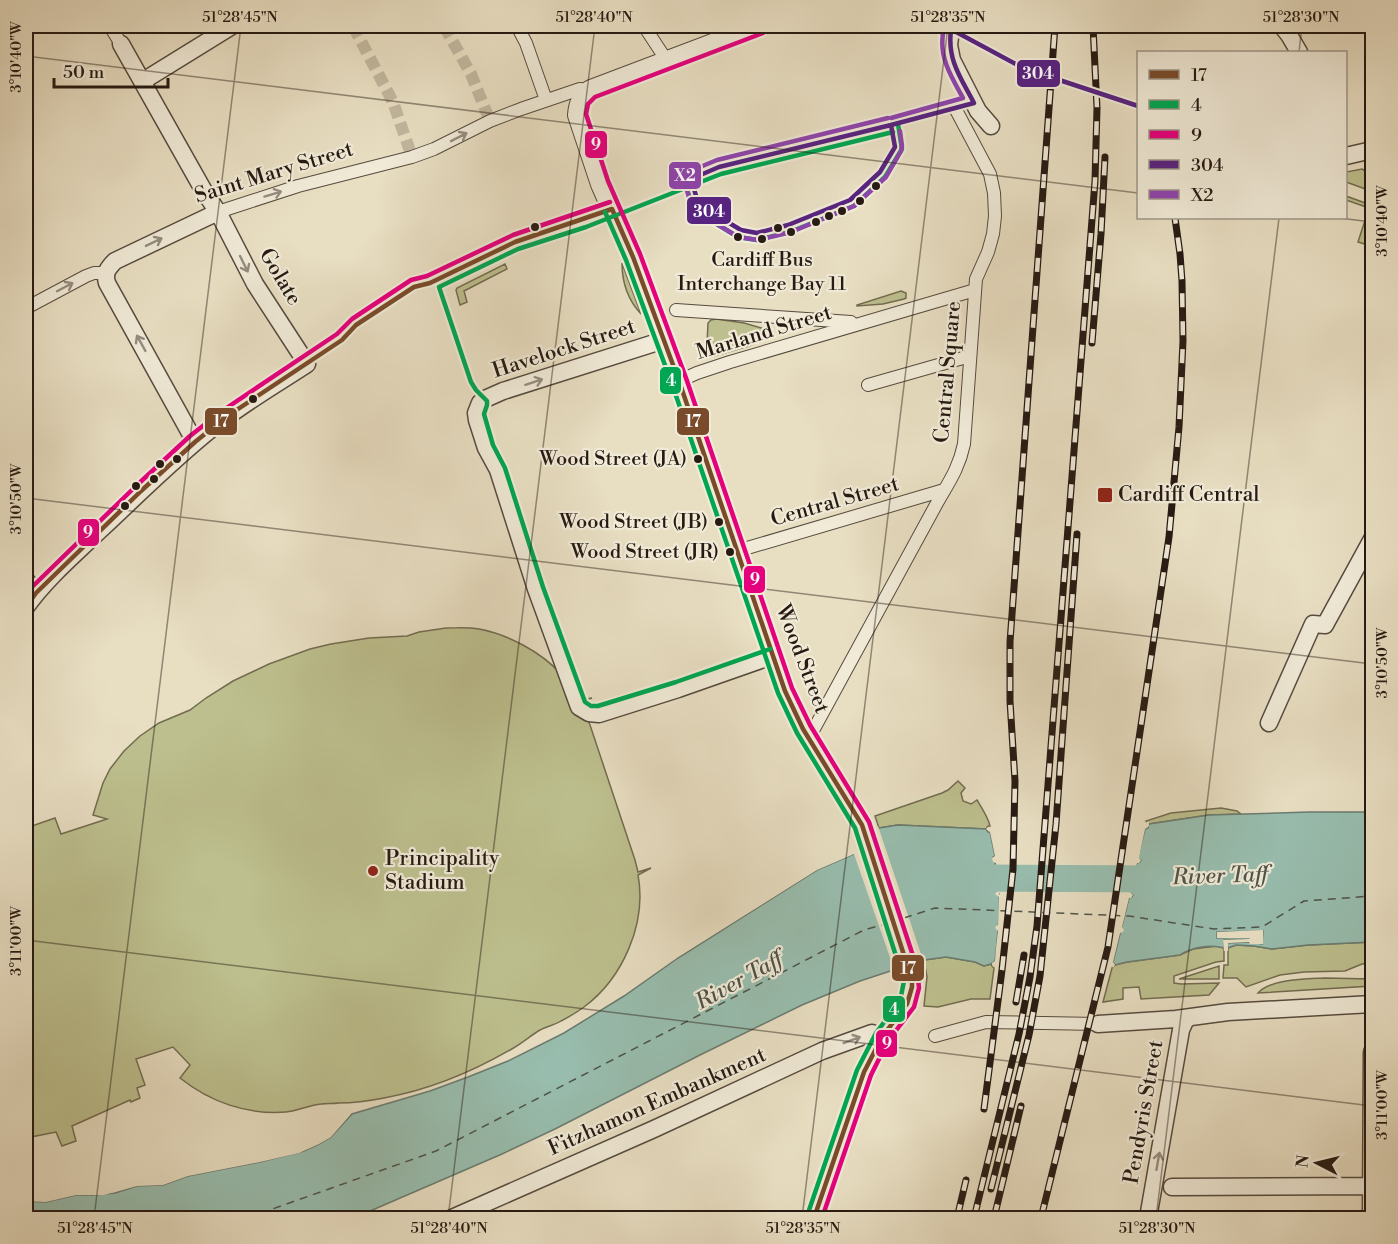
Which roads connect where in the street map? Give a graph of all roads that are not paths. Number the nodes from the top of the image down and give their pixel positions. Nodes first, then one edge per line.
1 (110, 26) edge
2 (232, 26) edge
3 (517, 26) edge
4 (644, 26) edge
5 (760, 26) edge
6 (1282, 26) edge
7 (948, 28) edge
8 (121, 44) joint
9 (1298, 51) edge
10 (667, 61) junction
11 (143, 81) junction
12 (591, 90) junction
13 (546, 100) junction
14 (955, 108) dead end
15 (991, 126) dead end
16 (1372, 150) edge
17 (1347, 156) edge
18 (218, 212) junction
19 (106, 273) junction
20 (975, 290) junction
21 (26, 308) edge
22 (676, 309) dead end
23 (861, 323) junction
24 (664, 340) junction
25 (970, 356) junction
26 (679, 381) junction
27 (868, 385) dead end
28 (195, 442) junction
29 (944, 490) junction
30 (1372, 539) edge
31 (737, 551) junction
32 (31, 586) edge
33 (26, 608) edge
34 (772, 656) junction
35 (1269, 723) dead end
36 (809, 738) junction
37 (1372, 1004) edge
38 (1190, 1017) junction
39 (1098, 1023) joint
40 (935, 1036) dead end
41 (882, 1037) junction
42 (1372, 1052) edge
43 (1371, 1186) edge
44 (1153, 1187) junction
45 (1172, 1187) joint
46 (452, 1218) edge
47 (814, 1218) edge
48 (1148, 1218) edge
49 (1371, 1218) edge

1 - 8 street
2 - 11 street
3 - 13 street
4 - 10 street
5 - 10 street, Saint Mary Street
6 - 9 street
7 - 15 street
8 - 11 street, Golate
10 - 12 street, Saint Mary Street
11 - 18 street, Golate
12 - 13 street, Saint Mary Street
12 - 24 street, Wood Street
18 -> 13 street, Saint Mary Street
14 - 20 street, Central Square
16 - 17 street
19 -> 18 street, Saint Mary Street
18 -> 28 street, Golate
21 -> 19 street, Saint Mary Street
28 -> 19 street
20 - 23 street, Marland Street
20 - 25 street, Central Square
22 - 23 street, Marland Street
23 - 26 street, Marland Street
24 - 26 street, Wood Street
34 -> 24 street, Havelock Street
25 - 27 street
25 - 29 street, Central Square
26 - 31 street, Wood Street
28 - 32 street
29 - 31 street, Central Street
29 - 36 street, Central Square
30 - 35 street
31 - 34 street, Wood Street
32 - 33 street
34 - 36 street, Wood Street
36 - 41 street, Wood Street
37 - 38 street
38 - 39 street
44 -> 38 street, Pendyris Street
39 - 40 street
46 -> 41 street, Fitzhamon Embankment
41 - 47 street
42 - 43 street
43 - 45 street
43 - 49 street
44 - 45 street
44 - 48 street, Pendyris Street

